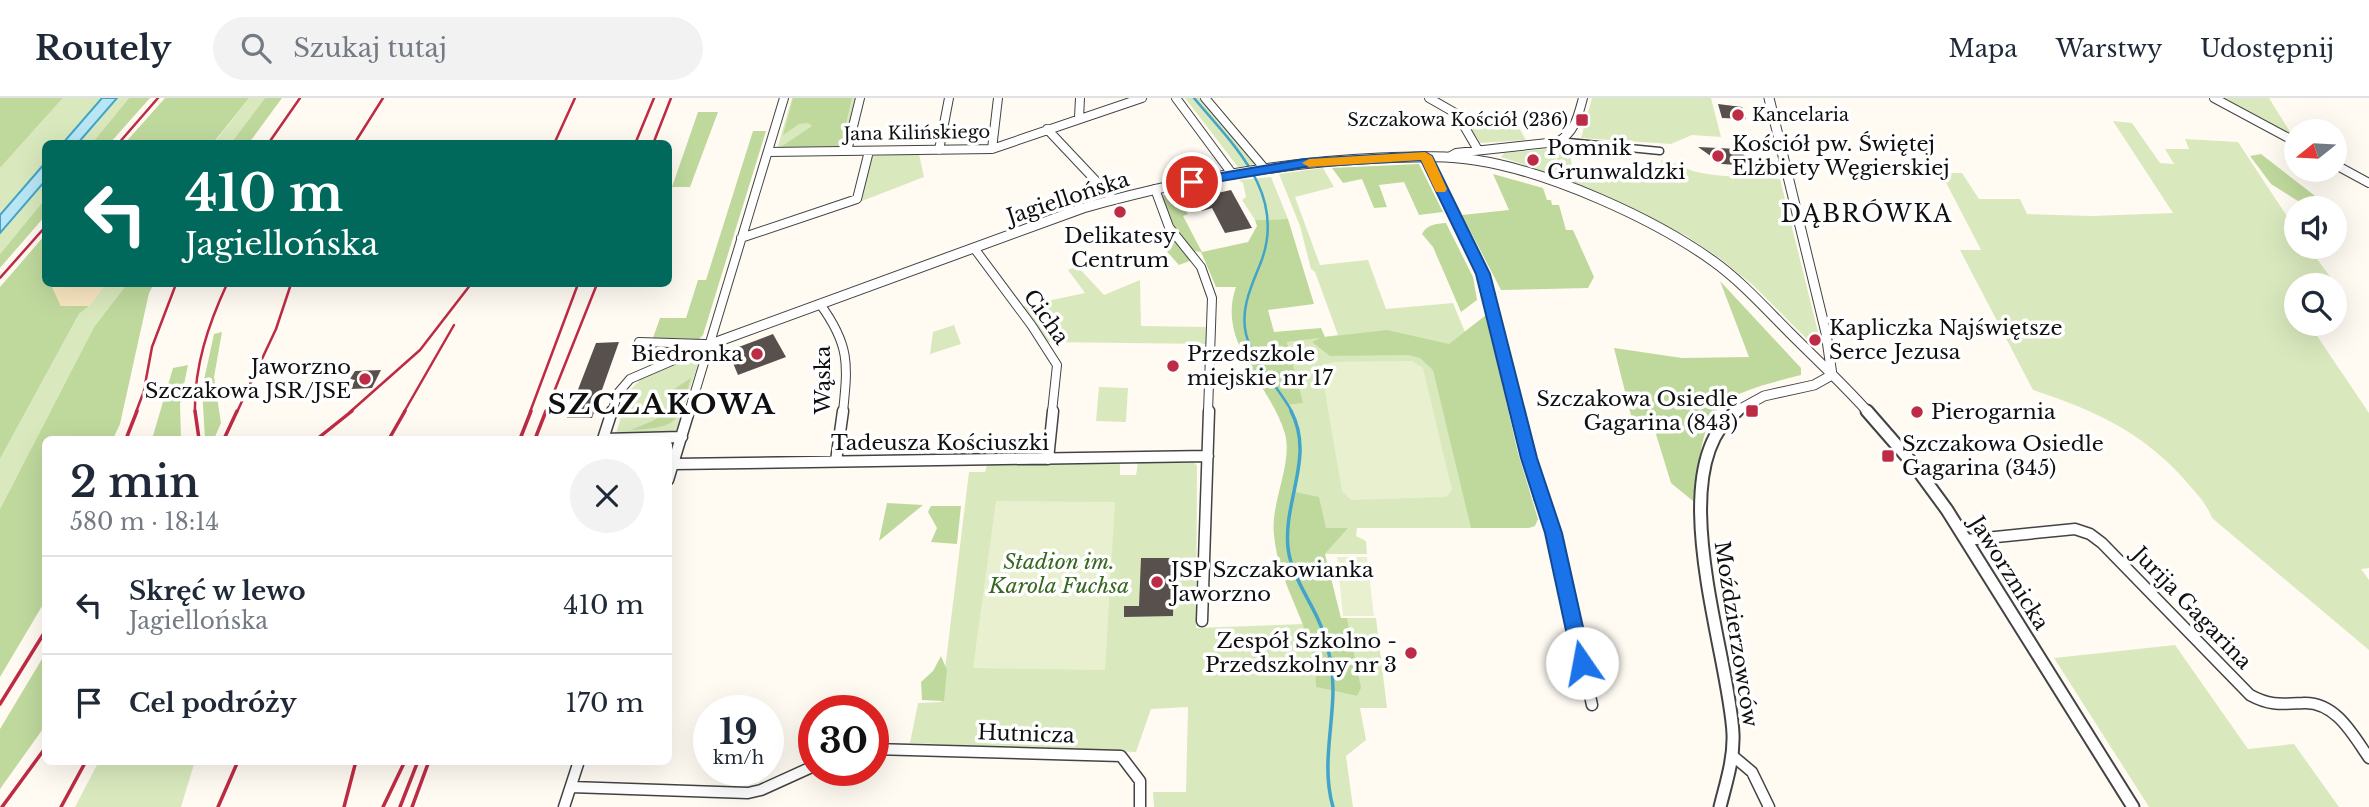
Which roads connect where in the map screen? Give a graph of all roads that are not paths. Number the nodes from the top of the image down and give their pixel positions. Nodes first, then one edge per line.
1 (784, 98) edge
2 (860, 98) edge
3 (949, 98) edge
4 (998, 98) edge
5 (1080, 98) edge
6 (1142, 98) edge
7 (1176, 98) edge
8 (1205, 98) edge
9 (1429, 98) edge
10 (1583, 98) edge
11 (1769, 98) edge
12 (2214, 98) edge
13 (1079, 118) junction
14 (1047, 129) junction
15 (2284, 136) edge
16 (1558, 141) junction
17 (992, 149) junction
18 (869, 150) junction
19 (939, 150) junction
20 (1483, 150) junction
21 (847, 151) junction
22 (1660, 151) dead end
23 (768, 152) junction
24 (1425, 156) junction
25 (1449, 157) junction
26 (1493, 163) junction
27 (1263, 170) junction
28 (2347, 171) edge
29 (1235, 175) junction
30 (2369, 183) edge
31 (1155, 189) junction
32 (1113, 199) junction
33 (741, 238) junction
34 (974, 248) junction
35 (820, 304) junction
36 (639, 342) dead end
37 (711, 344) junction
38 (1832, 375) junction
39 (604, 436) edge
40 (672, 437) edge
41 (682, 437) junction
42 (1208, 456) junction
43 (1048, 459) junction
44 (836, 461) junction
45 (674, 464) junction
46 (672, 470) edge
47 (1966, 540) junction
48 (1202, 621) dead end
49 (1592, 705) dead end
50 (889, 749) edge
51 (1733, 756) junction
52 (2369, 758) edge
53 (578, 765) edge
54 (798, 773) edge
55 (571, 787) junction
56 (564, 807) edge
57 (1140, 807) edge
58 (1720, 807) edge
59 (1769, 807) edge
60 (2133, 807) edge

1 - 23 street
2 - 21 street
3 - 19 street
4 - 17 street
5 - 13 street
6 - 13 street, Jana Kilińskiego
7 - 29 street
8 - 27 street
9 - 20 street
10 - 16 street
11 - 38 street
12 - 15 street
13 - 14 street, Jana Kilińskiego
14 - 17 street, Jana Kilińskiego
14 - 32 street
16 - 20 street
16 - 22 street
17 - 19 street, Jana Kilińskiego
18 - 19 street, Jana Kilińskiego
18 - 21 street, Jana Kilińskiego
18 - 33 street
20 - 25 street
20 - 26 street
21 - 23 street, Jana Kilińskiego
23 - 33 street
24 - 25 street, Jagiellońska
24 - 27 street, Jagiellońska
24 - 49 street
25 - 26 street, Jagiellońska
26 - 38 street, Jaworznicka
27 - 29 street, Jagiellońska
28 - 30 street
29 - 31 street, Jagiellońska
31 - 32 street, Jagiellońska
31 - 42 street
32 - 34 street, Jagiellońska
33 - 37 street
34 - 35 street, Jagiellońska
34 - 43 street, Cicha
35 - 37 street, Jagiellońska
35 - 44 street, Wąska
36 - 37 street
37 - 39 street
37 - 41 street
38 - 47 street, Jaworznicka
38 - 51 street, Moździerzowców
40 - 41 street
41 - 45 street
42 - 43 street, Tadeusza Kościuszki
42 - 48 street
43 - 44 street, Tadeusza Kościuszki
44 - 45 street, Tadeusza Kościuszki
45 - 46 street
47 - 52 street, Jurija Gagarina
47 - 60 street, Jaworznicka
50 - 57 street, Hutnicza
51 - 58 street, Moździerzowców
51 - 59 street
53 - 55 street
54 - 55 street
55 - 56 street

